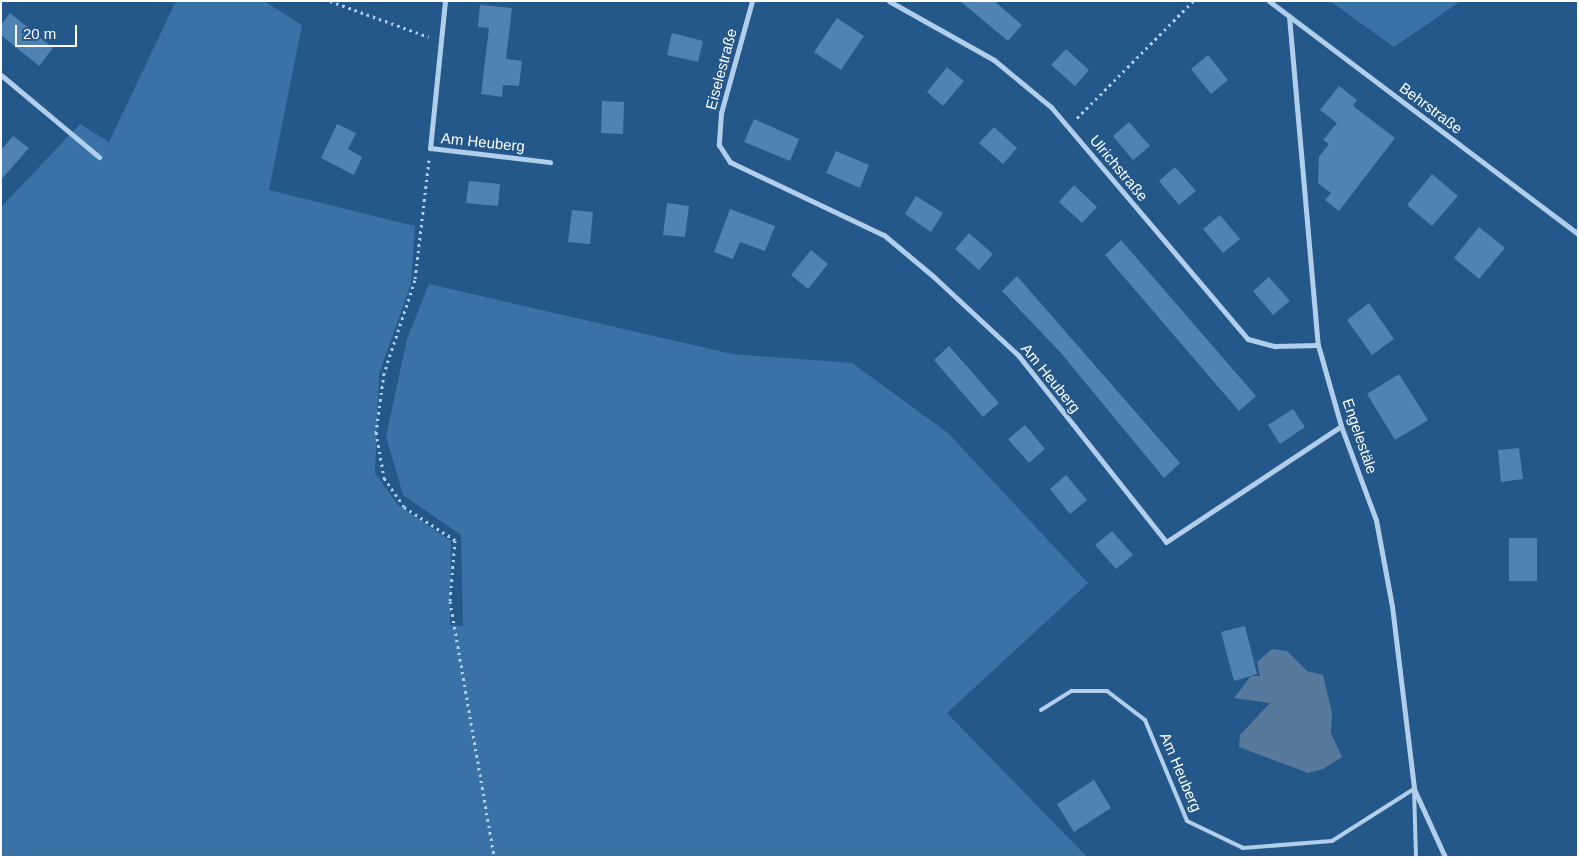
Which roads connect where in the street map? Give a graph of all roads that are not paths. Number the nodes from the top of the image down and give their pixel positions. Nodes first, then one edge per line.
1 (445, 1) edge
2 (752, 1) edge
3 (889, 1) edge
4 (1269, 1) edge
5 (1289, 16) junction
6 (1, 75) edge
7 (719, 145) joint
8 (99, 157) dead end
9 (550, 162) dead end
10 (1578, 234) edge
11 (1318, 344) junction
12 (1341, 426) junction
13 (1040, 710) dead end
14 (1414, 789) junction
15 (1416, 857) edge
16 (1444, 857) edge

1 - 9 street, Am Heuberg
2 - 7 street, Eiselestraße
3 - 11 street, Ulrichstraße
4 - 5 street, Behrstraße
5 - 10 street, Behrstraße
5 - 11 street, Engelestäle
6 - 8 street
7 - 12 street, Am Heuberg
11 - 12 street, Engelestäle
12 - 14 street, Engelestäle
13 - 14 lane, Am Heuberg
14 - 15 lane
14 - 16 street, Engelestäle

